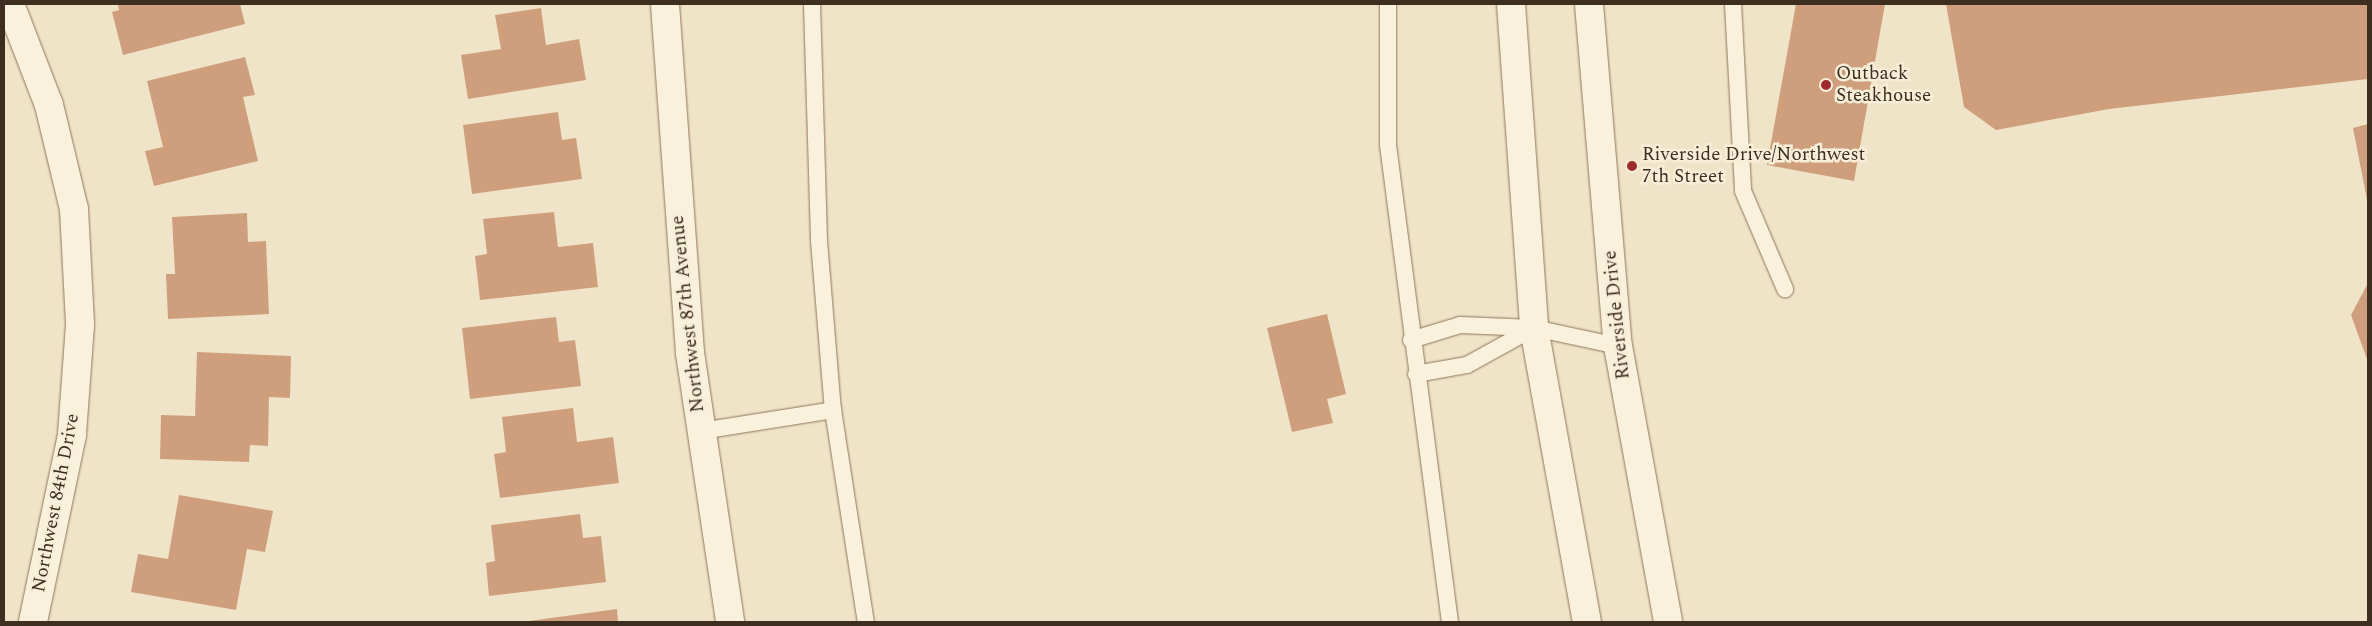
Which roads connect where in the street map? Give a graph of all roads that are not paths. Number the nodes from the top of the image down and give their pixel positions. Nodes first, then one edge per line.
1 (10, 4) edge
2 (665, 4) edge
3 (812, 4) edge
4 (1388, 4) edge
5 (1511, 4) edge
6 (1589, 4) edge
7 (1733, 4) edge
8 (1785, 289) dead end
9 (1534, 328) junction
10 (1411, 340) junction
11 (1618, 346) junction
12 (1416, 374) junction
13 (833, 410) junction
14 (701, 430) junction
15 (33, 622) edge
16 (730, 622) edge
17 (866, 622) edge
18 (1450, 622) edge
19 (1587, 622) edge
20 (1668, 622) edge

1 - 15 street, Northwest 84th Drive
2 - 14 street, Northwest 87th Avenue
3 - 13 lane
4 - 10 lane
5 - 9 street
6 - 11 street, Riverside Drive
7 - 8 lane
9 - 10 lane
9 - 11 lane
9 - 12 lane
9 - 19 street
10 - 12 lane
11 - 20 street, Riverside Drive
12 - 18 lane
13 - 14 lane
13 - 17 lane
14 - 16 street, Northwest 87th Avenue

